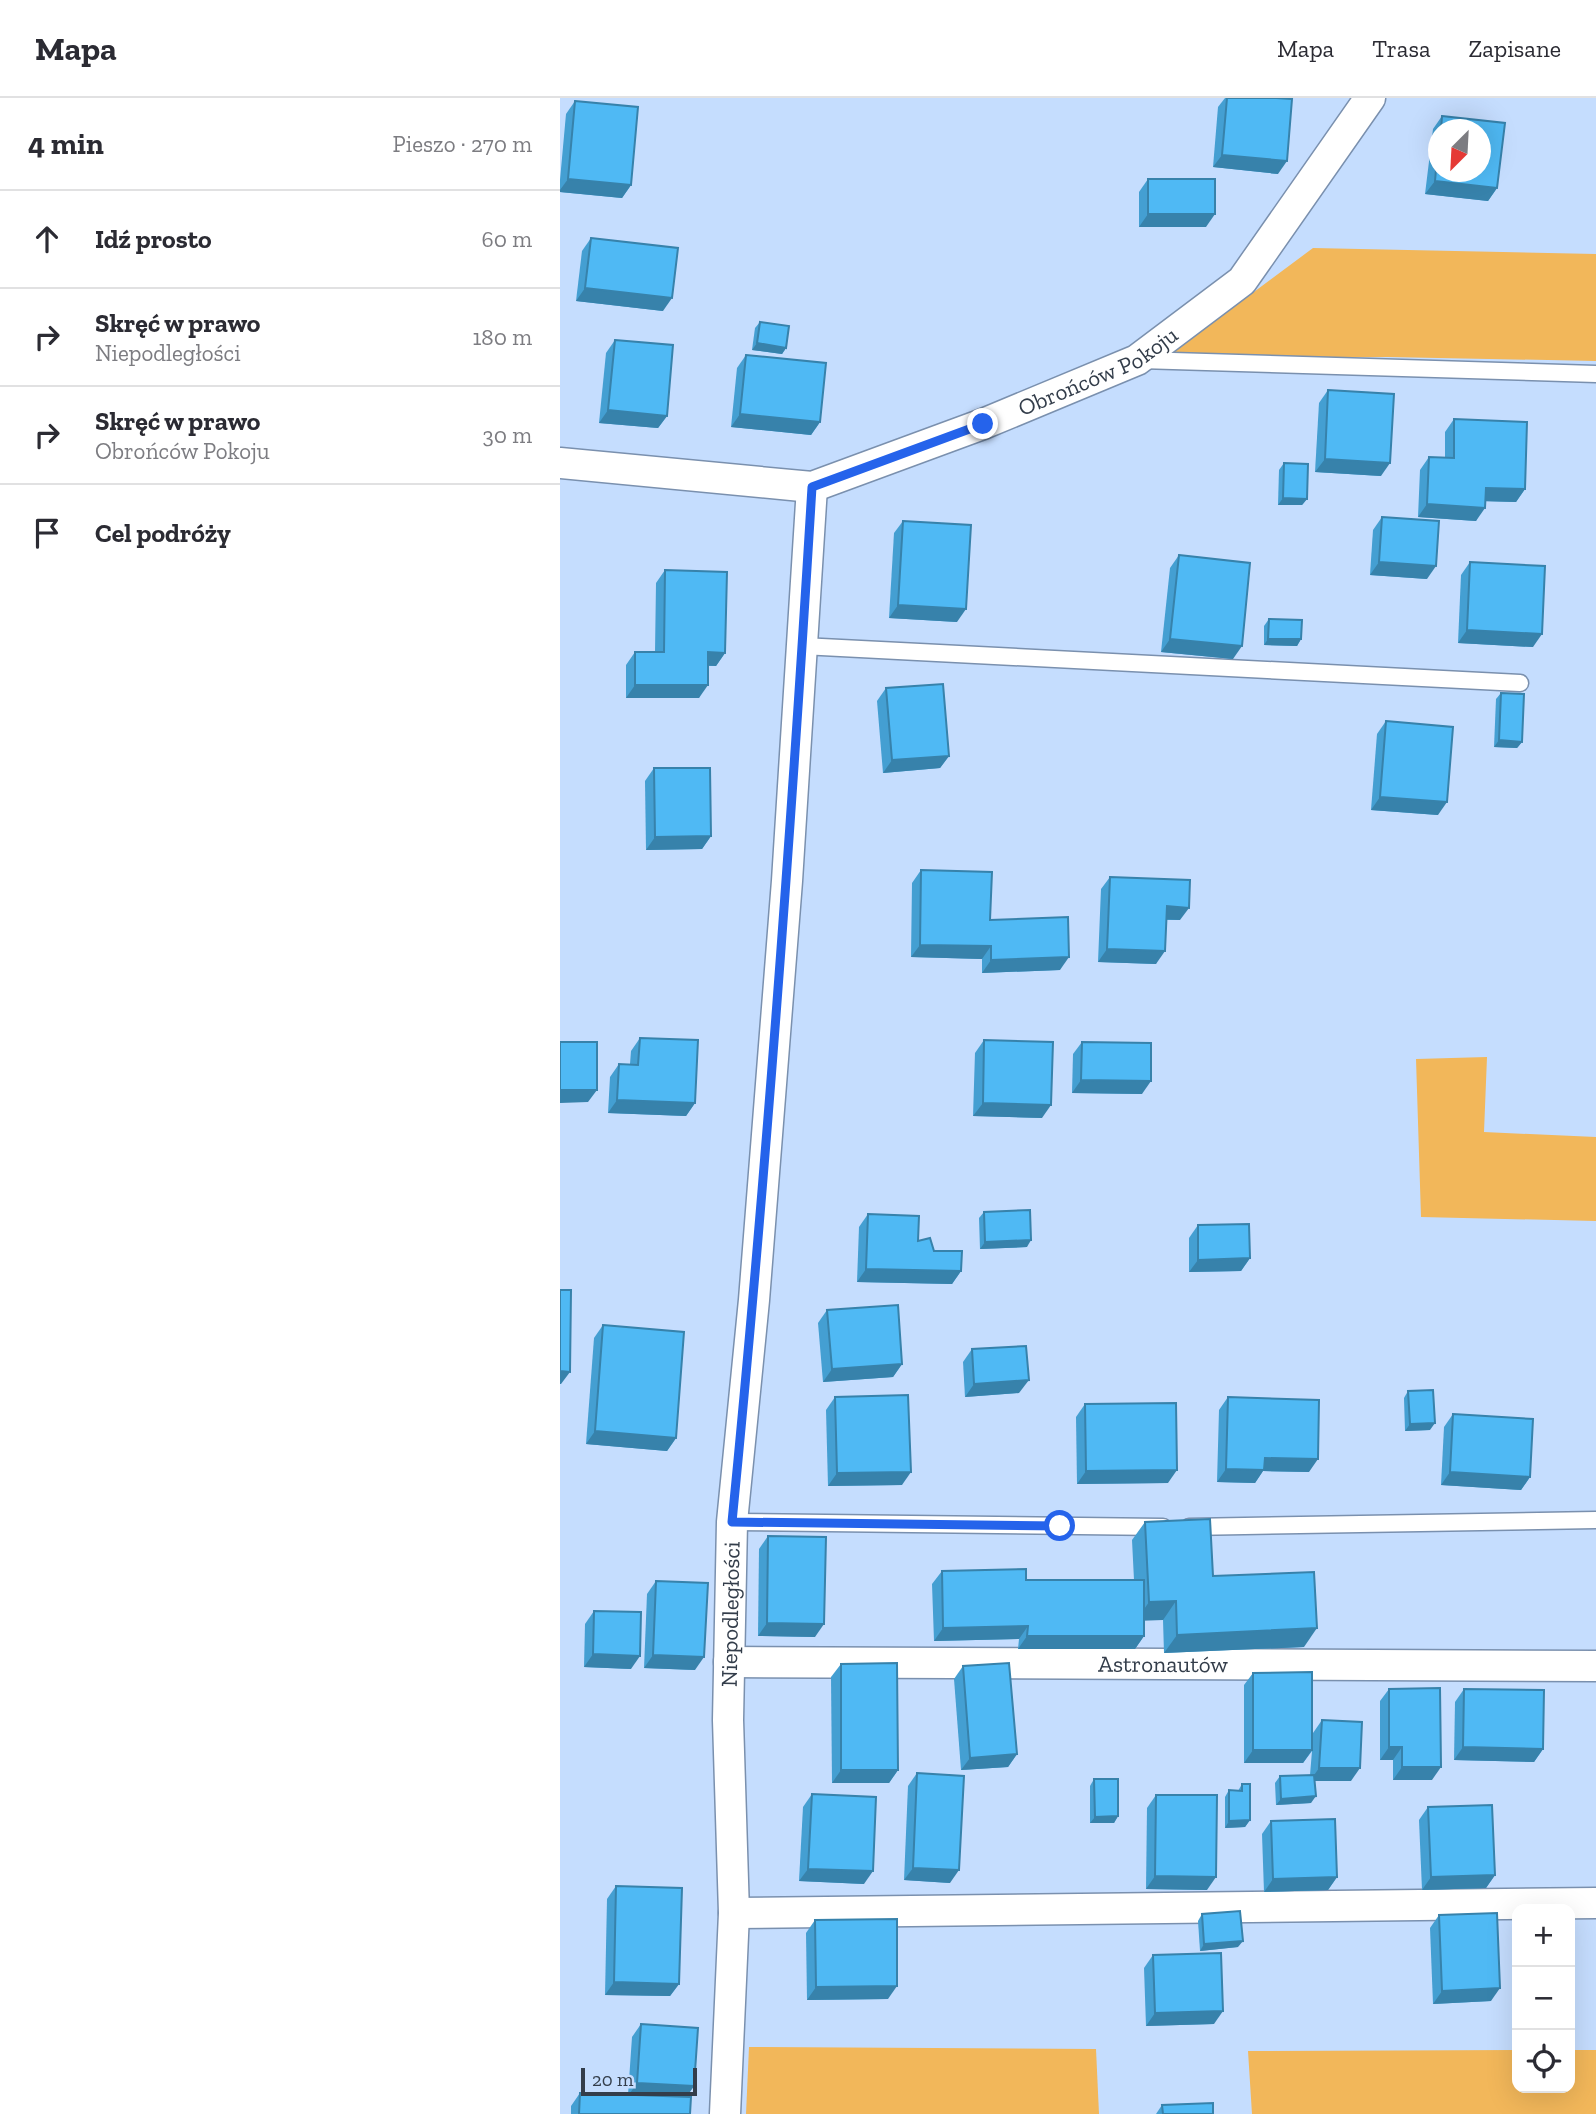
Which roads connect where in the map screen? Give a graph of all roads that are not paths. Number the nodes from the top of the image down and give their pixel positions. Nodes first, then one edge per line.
1 (1370, 98) edge
2 (1137, 360) junction
3 (1596, 374) edge
4 (560, 463) edge
5 (812, 487) junction
6 (802, 646) junction
7 (1520, 683) dead end
8 (1596, 1520) edge
9 (732, 1522) junction
10 (729, 1662) junction
11 (1596, 1666) edge
12 (1596, 1903) edge
13 (734, 1913) junction
14 (725, 2114) edge

1 - 2 street, Obrońców Pokoju
2 - 3 lane
2 - 5 street, Obrońców Pokoju
4 - 5 street, Obrońców Pokoju
5 - 6 street, Niepodległości
6 - 7 lane
6 - 9 street, Niepodległości
8 - 9 lane
9 - 10 street, Niepodległości
10 - 11 street, Astronautów
10 - 13 street, Niepodległości
12 - 13 street
13 - 14 street, Niepodległości

